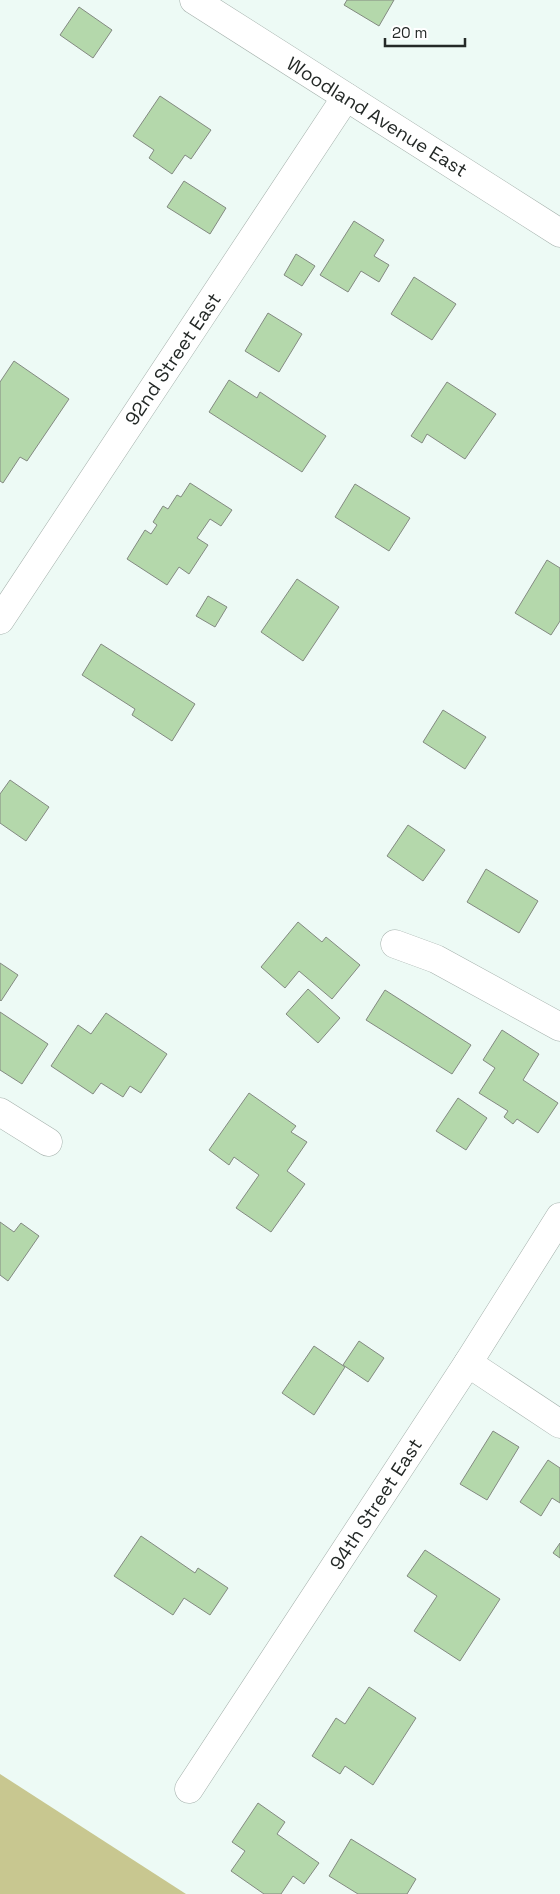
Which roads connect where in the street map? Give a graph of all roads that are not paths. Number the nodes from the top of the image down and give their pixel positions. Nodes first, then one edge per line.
1 (194, 0) edge
2 (346, 97) junction
3 (560, 233) edge
4 (0, 620) edge
5 (395, 944) dead end
6 (560, 1027) edge
7 (0, 1112) edge
8 (48, 1142) dead end
9 (560, 1217) edge
10 (468, 1364) junction
11 (560, 1424) edge
12 (189, 1789) dead end

1 - 2 street, Woodland Avenue East
2 - 3 street, Woodland Avenue East
2 - 4 street, 92nd Street East
5 - 6 street
7 - 8 street
9 - 10 street, 94th Street East
10 - 11 street
10 - 12 street, 94th Street East

